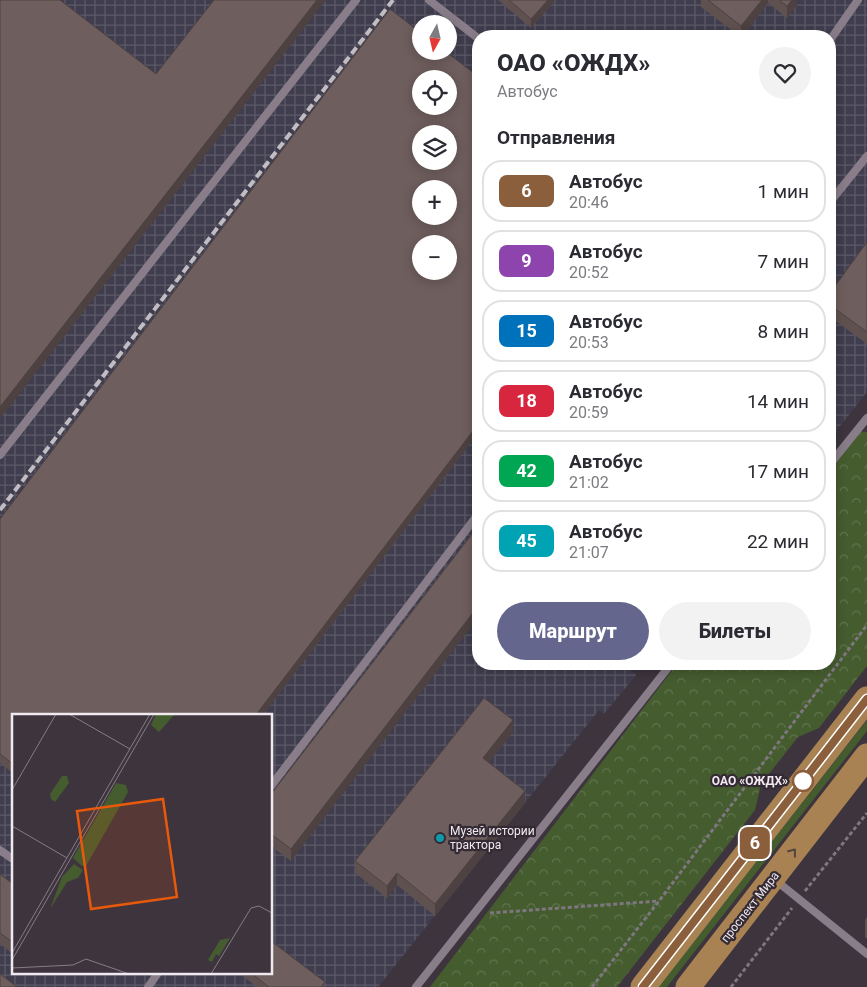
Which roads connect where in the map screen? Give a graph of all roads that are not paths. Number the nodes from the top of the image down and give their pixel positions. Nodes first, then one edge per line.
1 (356, 0) edge
2 (428, 0) edge
3 (858, 0) edge
4 (836, 31) edge
5 (472, 33) edge
6 (867, 156) edge
7 (836, 195) edge
8 (867, 418) edge
9 (0, 455) edge
10 (836, 457) edge
11 (472, 522) edge
12 (667, 670) edge
13 (867, 699) edge
14 (867, 756) edge
15 (272, 785) edge
16 (0, 850) edge
17 (12, 859) edge
18 (773, 878) junction
19 (867, 954) edge
20 (157, 974) edge
21 (694, 983) edge
22 (148, 987) edge
23 (416, 987) edge
24 (643, 987) edge

1 - 9 lane
2 - 5 lane
3 - 4 lane
6 - 7 lane
8 - 10 lane
11 - 15 lane
12 - 23 lane
13 - 24 main road
18 -> 14 main road, проспект Мира
16 - 17 lane
18 - 19 lane
18 - 21 main road, проспект Мира
20 - 22 lane

